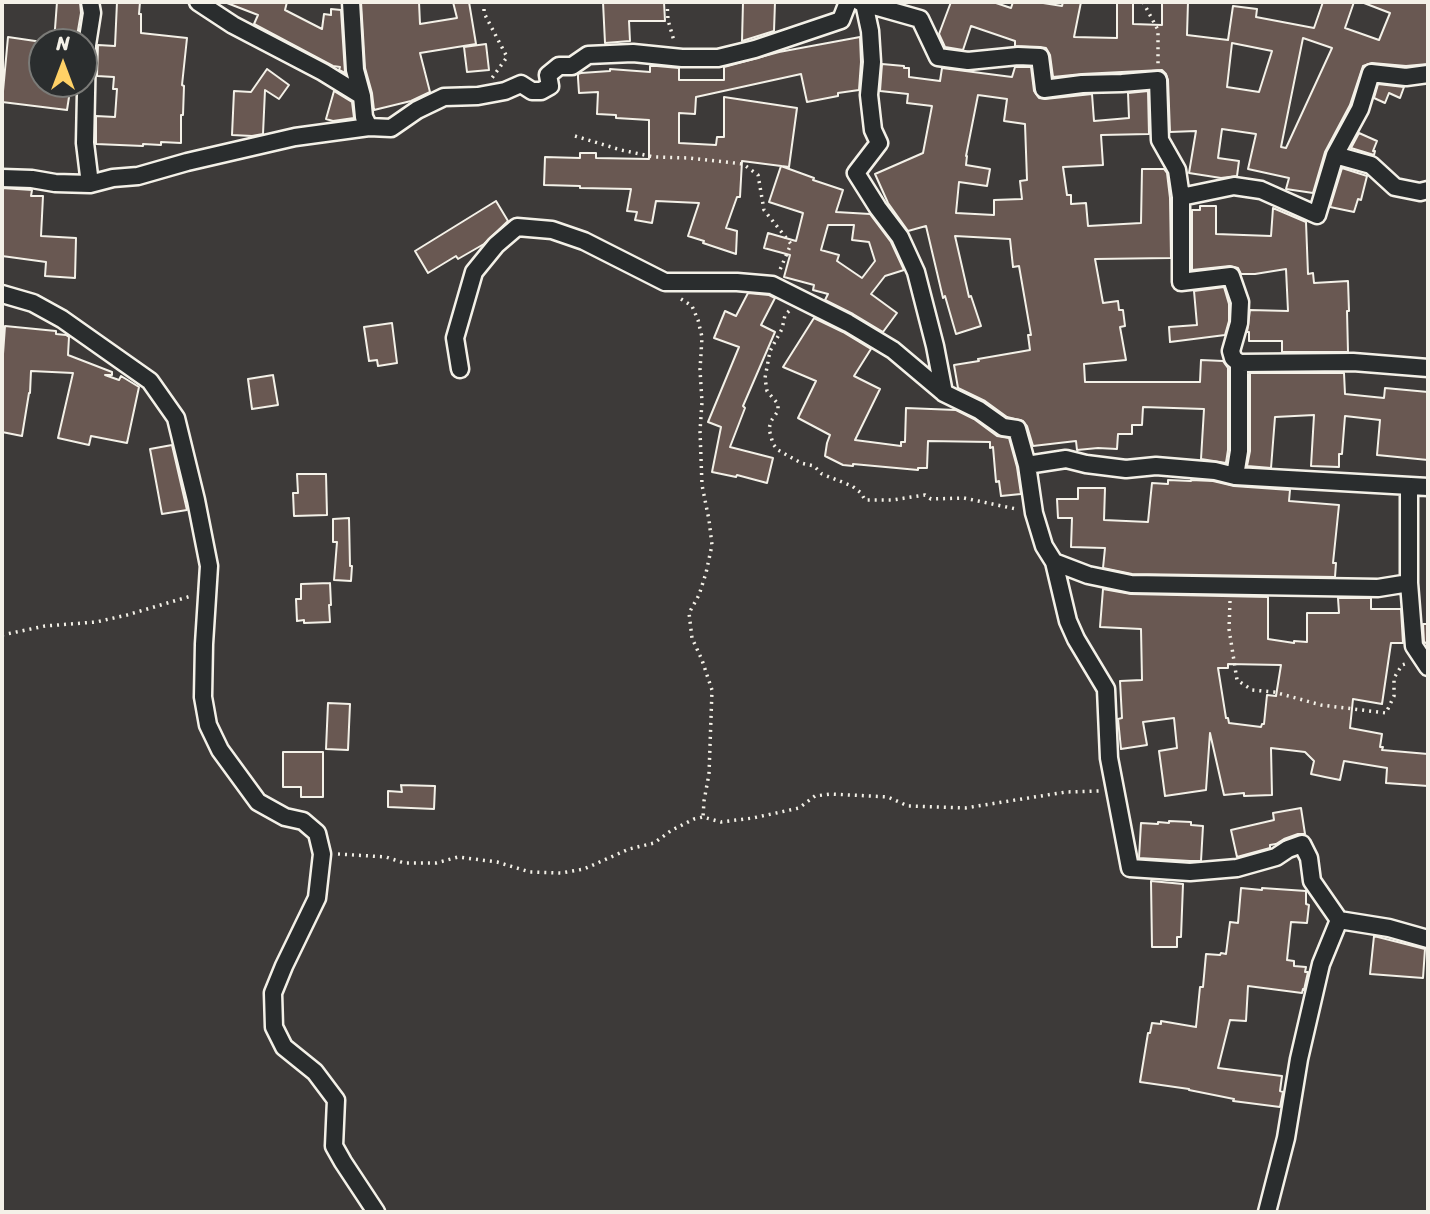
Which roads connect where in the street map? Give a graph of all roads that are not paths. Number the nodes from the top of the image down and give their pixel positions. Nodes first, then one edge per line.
1 (90, 2) edge
2 (198, 2) edge
3 (351, 2) edge
4 (848, 2) edge
5 (862, 3) edge
6 (1428, 74) edge
7 (362, 96) junction
8 (369, 128) junction
9 (1335, 155) junction
10 (2, 178) edge
11 (90, 184) junction
12 (1428, 190) edge
13 (1181, 197) junction
14 (2, 294) edge
15 (1239, 363) junction
16 (1428, 368) edge
17 (460, 369) dead end
18 (944, 393) junction
19 (1027, 465) junction
20 (1235, 477) junction
21 (1409, 487) junction
22 (1428, 487) edge
23 (1054, 562) junction
24 (1409, 583) junction
25 (1425, 663) edge
26 (1339, 919) junction
27 (1428, 939) edge
28 (376, 1212) edge
29 (1267, 1212) edge

1 - 11 street
2 - 7 street
3 - 7 street
4 - 8 street
5 - 13 street
5 - 18 street
6 - 9 street
7 - 8 street
8 - 11 street
9 - 12 street
9 - 13 street
10 - 11 street
13 - 15 street
14 - 28 street
15 - 16 street
15 - 20 street
17 - 18 street
18 - 19 street
19 - 20 street
19 - 23 street
20 - 21 street
21 - 22 street
21 - 24 street
23 - 24 street
23 - 26 street
24 - 25 street
26 - 27 street
26 - 29 street

